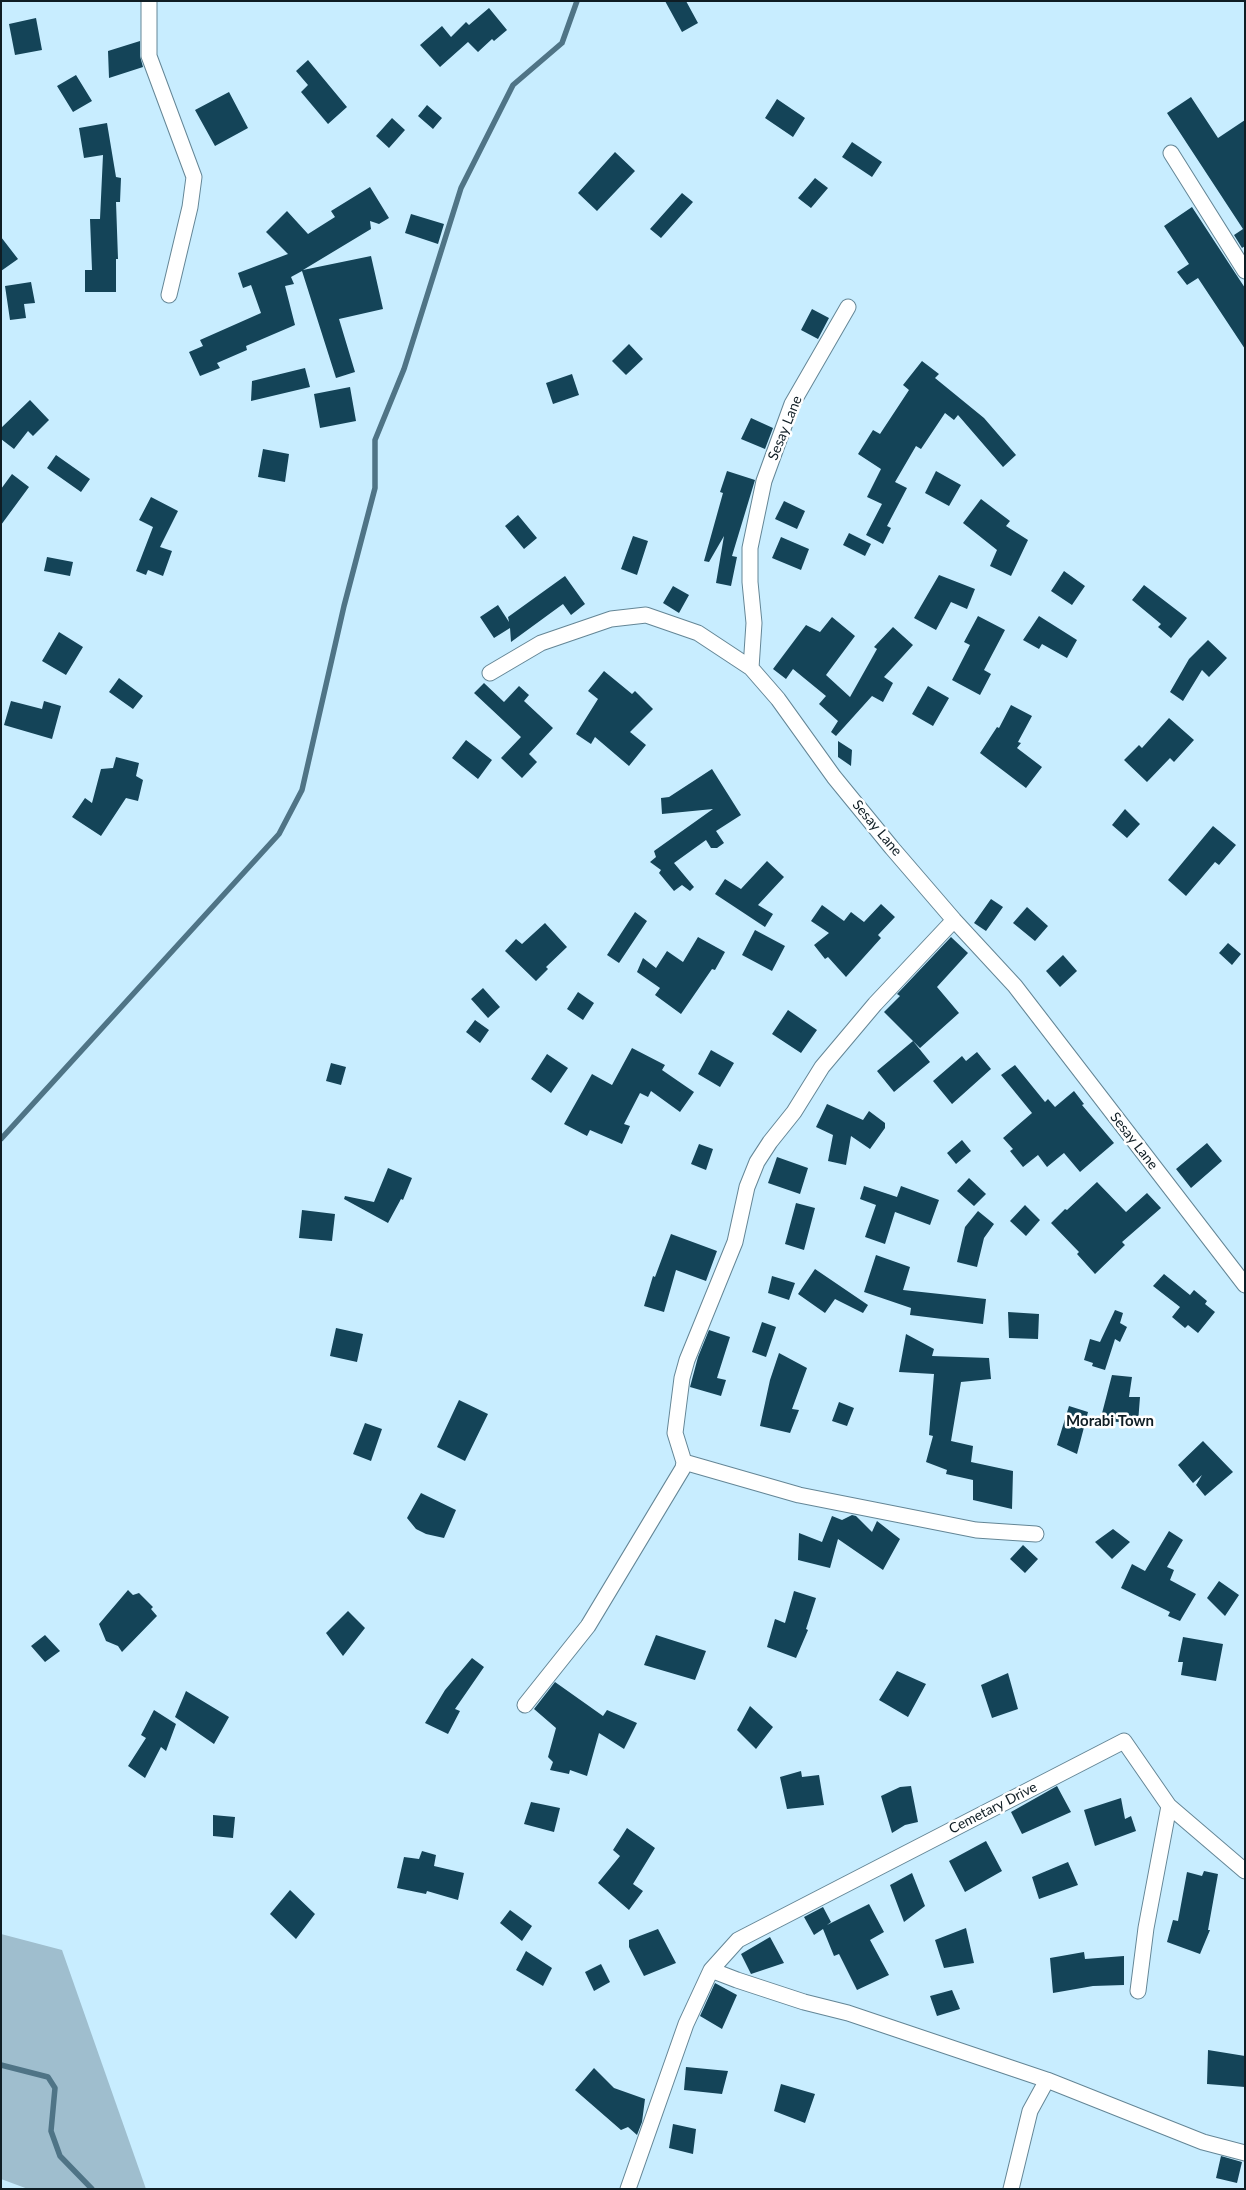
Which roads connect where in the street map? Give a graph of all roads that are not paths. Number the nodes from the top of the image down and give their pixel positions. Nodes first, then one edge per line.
1 (149, 1) edge
2 (1171, 153) dead end
3 (1245, 271) edge
4 (169, 295) dead end
5 (848, 307) dead end
6 (751, 668) junction
7 (490, 673) dead end
8 (954, 920) junction
9 (1245, 1285) edge
10 (684, 1462) junction
11 (1036, 1534) dead end
12 (525, 1705) dead end
13 (1169, 1806) junction
14 (1245, 1871) edge
15 (711, 1970) junction
16 (1138, 1991) dead end
17 (1047, 2080) junction
18 (1245, 2153) edge
19 (628, 2189) edge
20 (1011, 2189) edge

1 - 4 street
2 - 3 street
5 - 6 street, Sesay Lane
6 - 7 street
6 - 8 street, Sesay Lane
8 - 9 street, Sesay Lane
8 - 10 street
10 - 11 street
10 - 12 street
13 - 14 street, Cemetary Drive
13 - 15 street, Cemetary Drive
13 - 16 street
15 - 17 street
15 - 19 street
17 - 18 street
17 - 20 street

